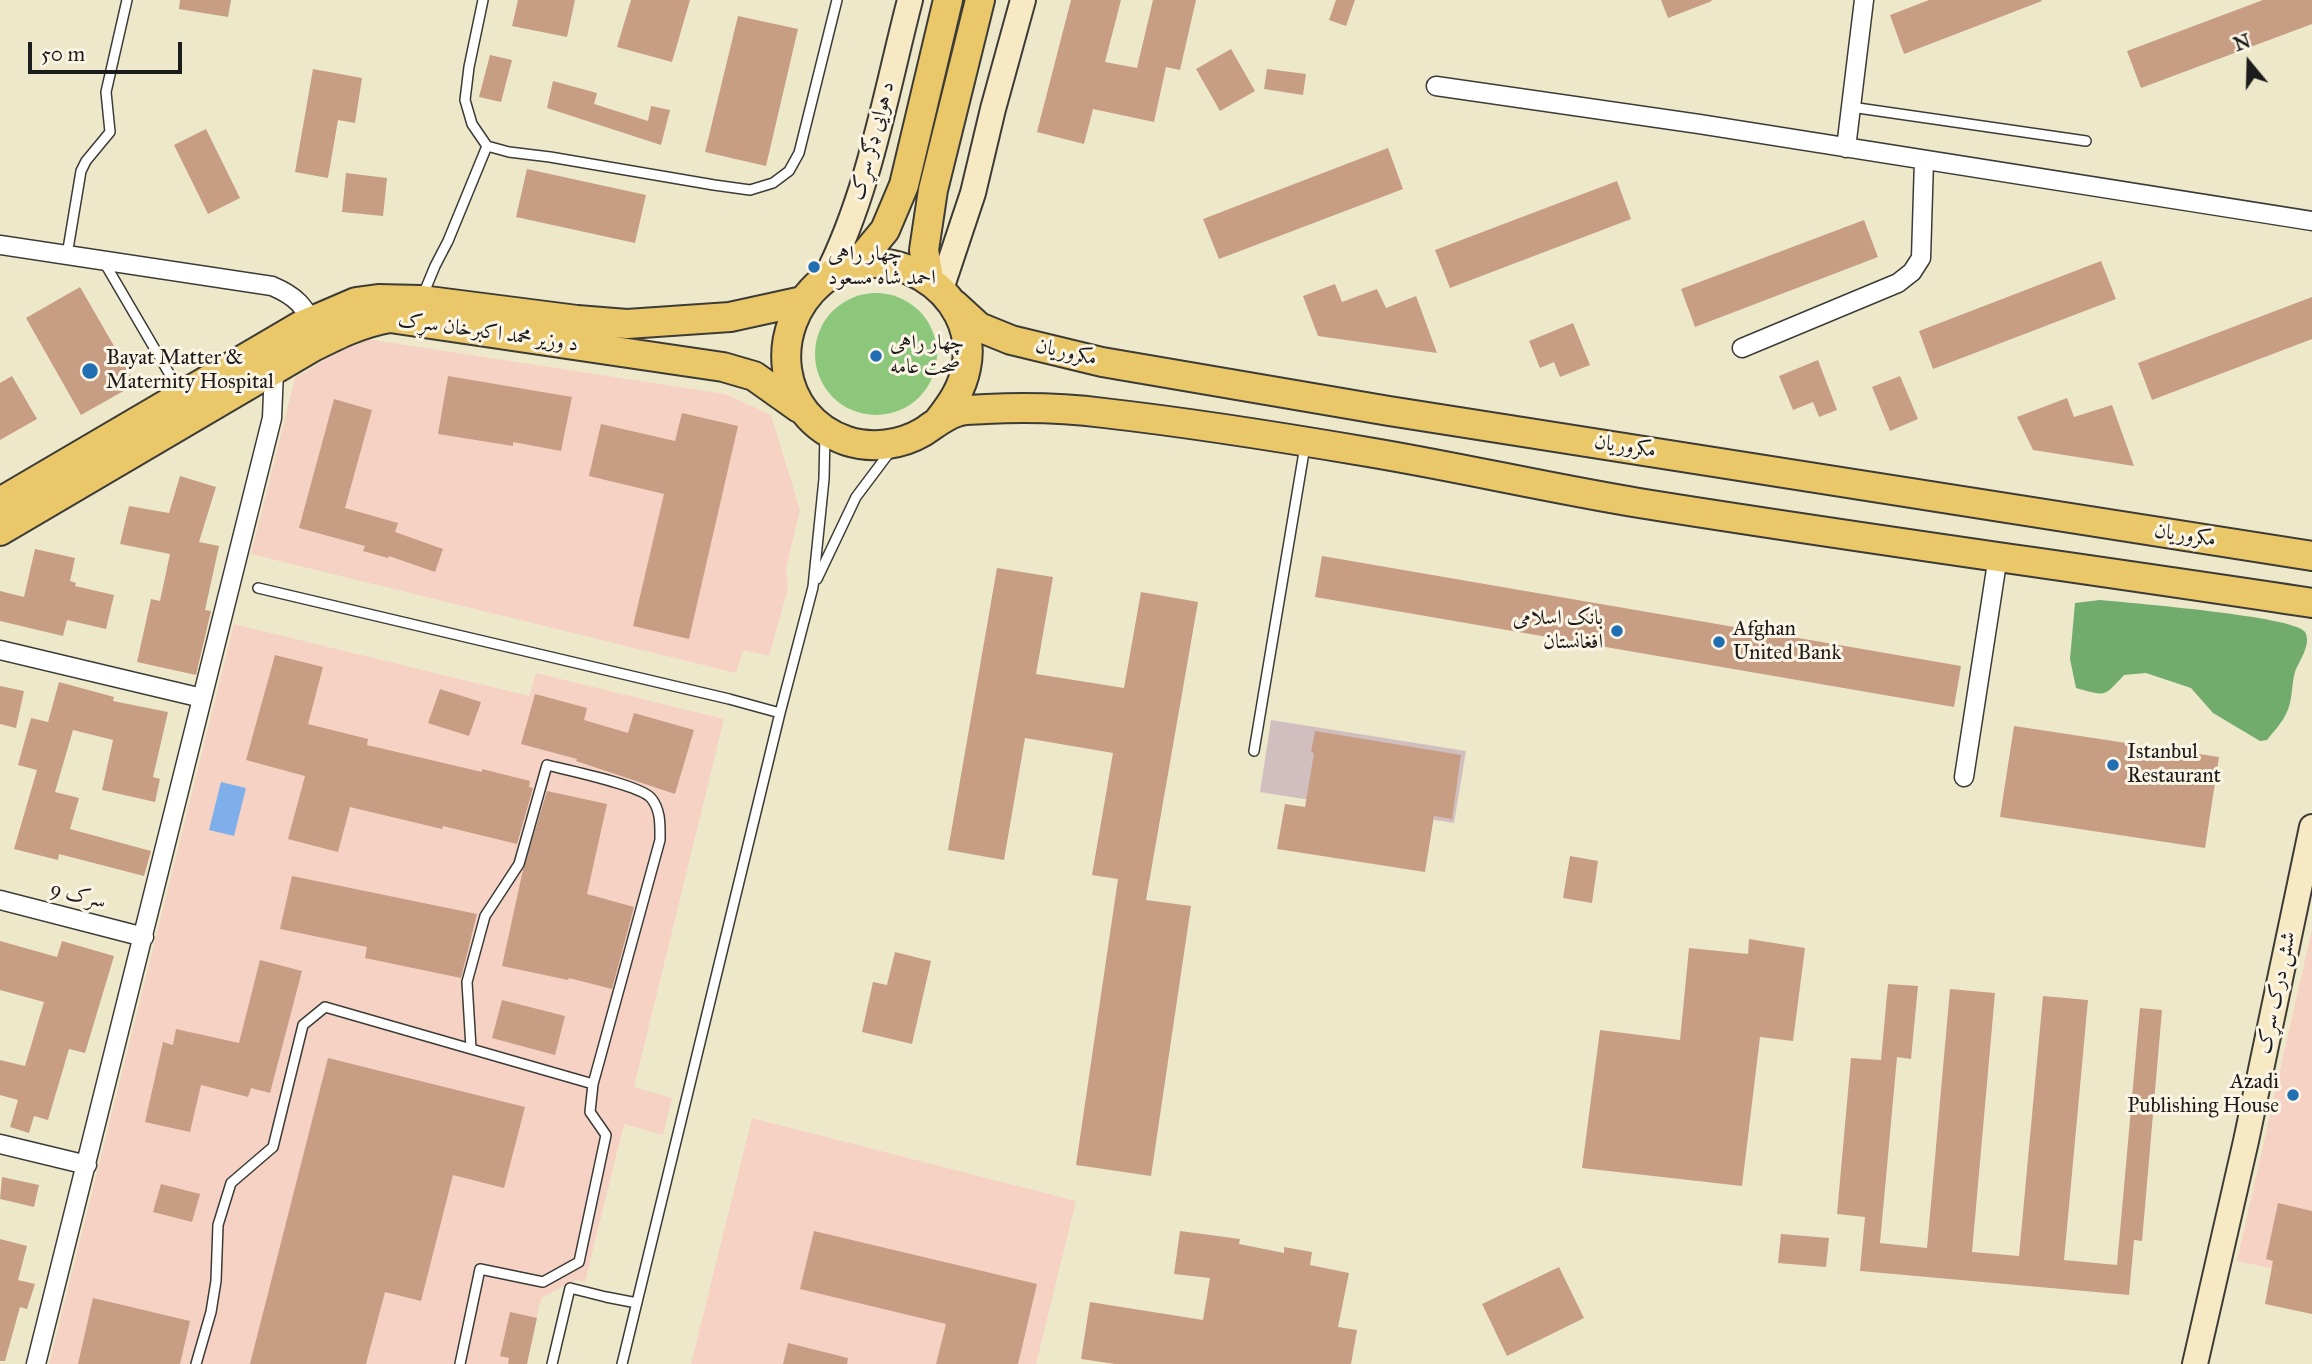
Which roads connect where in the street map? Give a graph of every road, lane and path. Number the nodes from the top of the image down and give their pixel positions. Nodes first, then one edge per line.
1 (127, 0) edge
2 (483, 0) edge
3 (837, 0) edge
4 (910, 0) edge
5 (948, 0) edge
6 (980, 0) edge
7 (1023, 0) edge
8 (1864, 0) edge
9 (1436, 86) dead end
10 (1851, 107) junction
11 (2086, 141) dead end
12 (487, 146) junction
13 (1846, 148) junction
14 (1924, 160) junction
15 (2312, 221) edge
16 (0, 245) edge
17 (67, 255) junction
18 (103, 261) junction
19 (836, 273) junction
20 (941, 290) junction
21 (422, 300) junction
22 (803, 301) junction
23 (318, 331) junction
24 (1742, 348) dead end
25 (274, 370) junction
26 (182, 395) junction
27 (939, 420) junction
28 (816, 422) junction
29 (1306, 442) junction
30 (896, 443) junction
31 (0, 502) edge
32 (0, 531) edge
33 (1998, 556) junction
34 (2312, 556) edge
35 (813, 587) junction
36 (258, 588) dead end
37 (2312, 603) edge
38 (0, 650) edge
39 (202, 698) junction
40 (780, 713) junction
41 (1254, 751) dead end
42 (1964, 777) dead end
43 (2312, 827) edge
44 (0, 900) edge
45 (144, 937) junction
46 (471, 1048) junction
47 (593, 1084) junction
48 (0, 1144) edge
49 (87, 1166) junction
50 (637, 1303) junction
51 (36, 1364) edge
52 (196, 1364) edge
53 (460, 1364) edge
54 (552, 1364) edge
55 (622, 1364) edge
56 (2195, 1364) edge

1 - 17 lane
2 - 12 lane
3 - 12 lane
4 - 19 main road, د هوایی ډګر سړک
5 - 19 main road
6 - 20 main road
7 - 20 main road
8 - 10 street
9 - 13 street
10 - 11 lane
10 - 13 street
12 - 21 lane
13 - 14 street
14 - 15 street
14 - 24 street
16 - 17 street
17 - 18 street
18 - 23 street
18 - 26 lane
19 - 20 main road
19 - 22 main road
20 - 27 main road
20 - 34 main road, مکروریان
21 - 22 main road, د وزیر محمد اکبرخان سړک
21 - 23 main road, د وزیر محمد اکبرخان سړک
22 - 28 main road
23 - 25 main road, د وزیر محمد اکبرخان سړک
23 - 26 main road, د وزیر محمد اکبرخان سړک
23 - 28 main road, د وزیر محمد اکبرخان سړک
25 - 32 main road, د وزیر محمد اکبرخان سړک
25 - 39 street
26 - 31 main road, د وزیر محمد اکبرخان سړک
27 - 29 main road
27 - 30 main road
28 - 30 main road
28 - 35 lane
29 - 33 main road
29 - 41 lane
30 - 35 lane
33 - 37 main road
33 - 42 street
35 - 40 lane
36 - 40 lane
38 - 39 street
39 - 45 street
40 - 50 lane
43 - 56 main road, شش درک سړک
44 - 45 street, سرک 9
45 - 49 street
46 - 47 lane
46 - 47 lane
46 - 52 lane
47 - 53 lane
48 - 49 street
49 - 51 street
50 - 54 lane
50 - 55 lane

